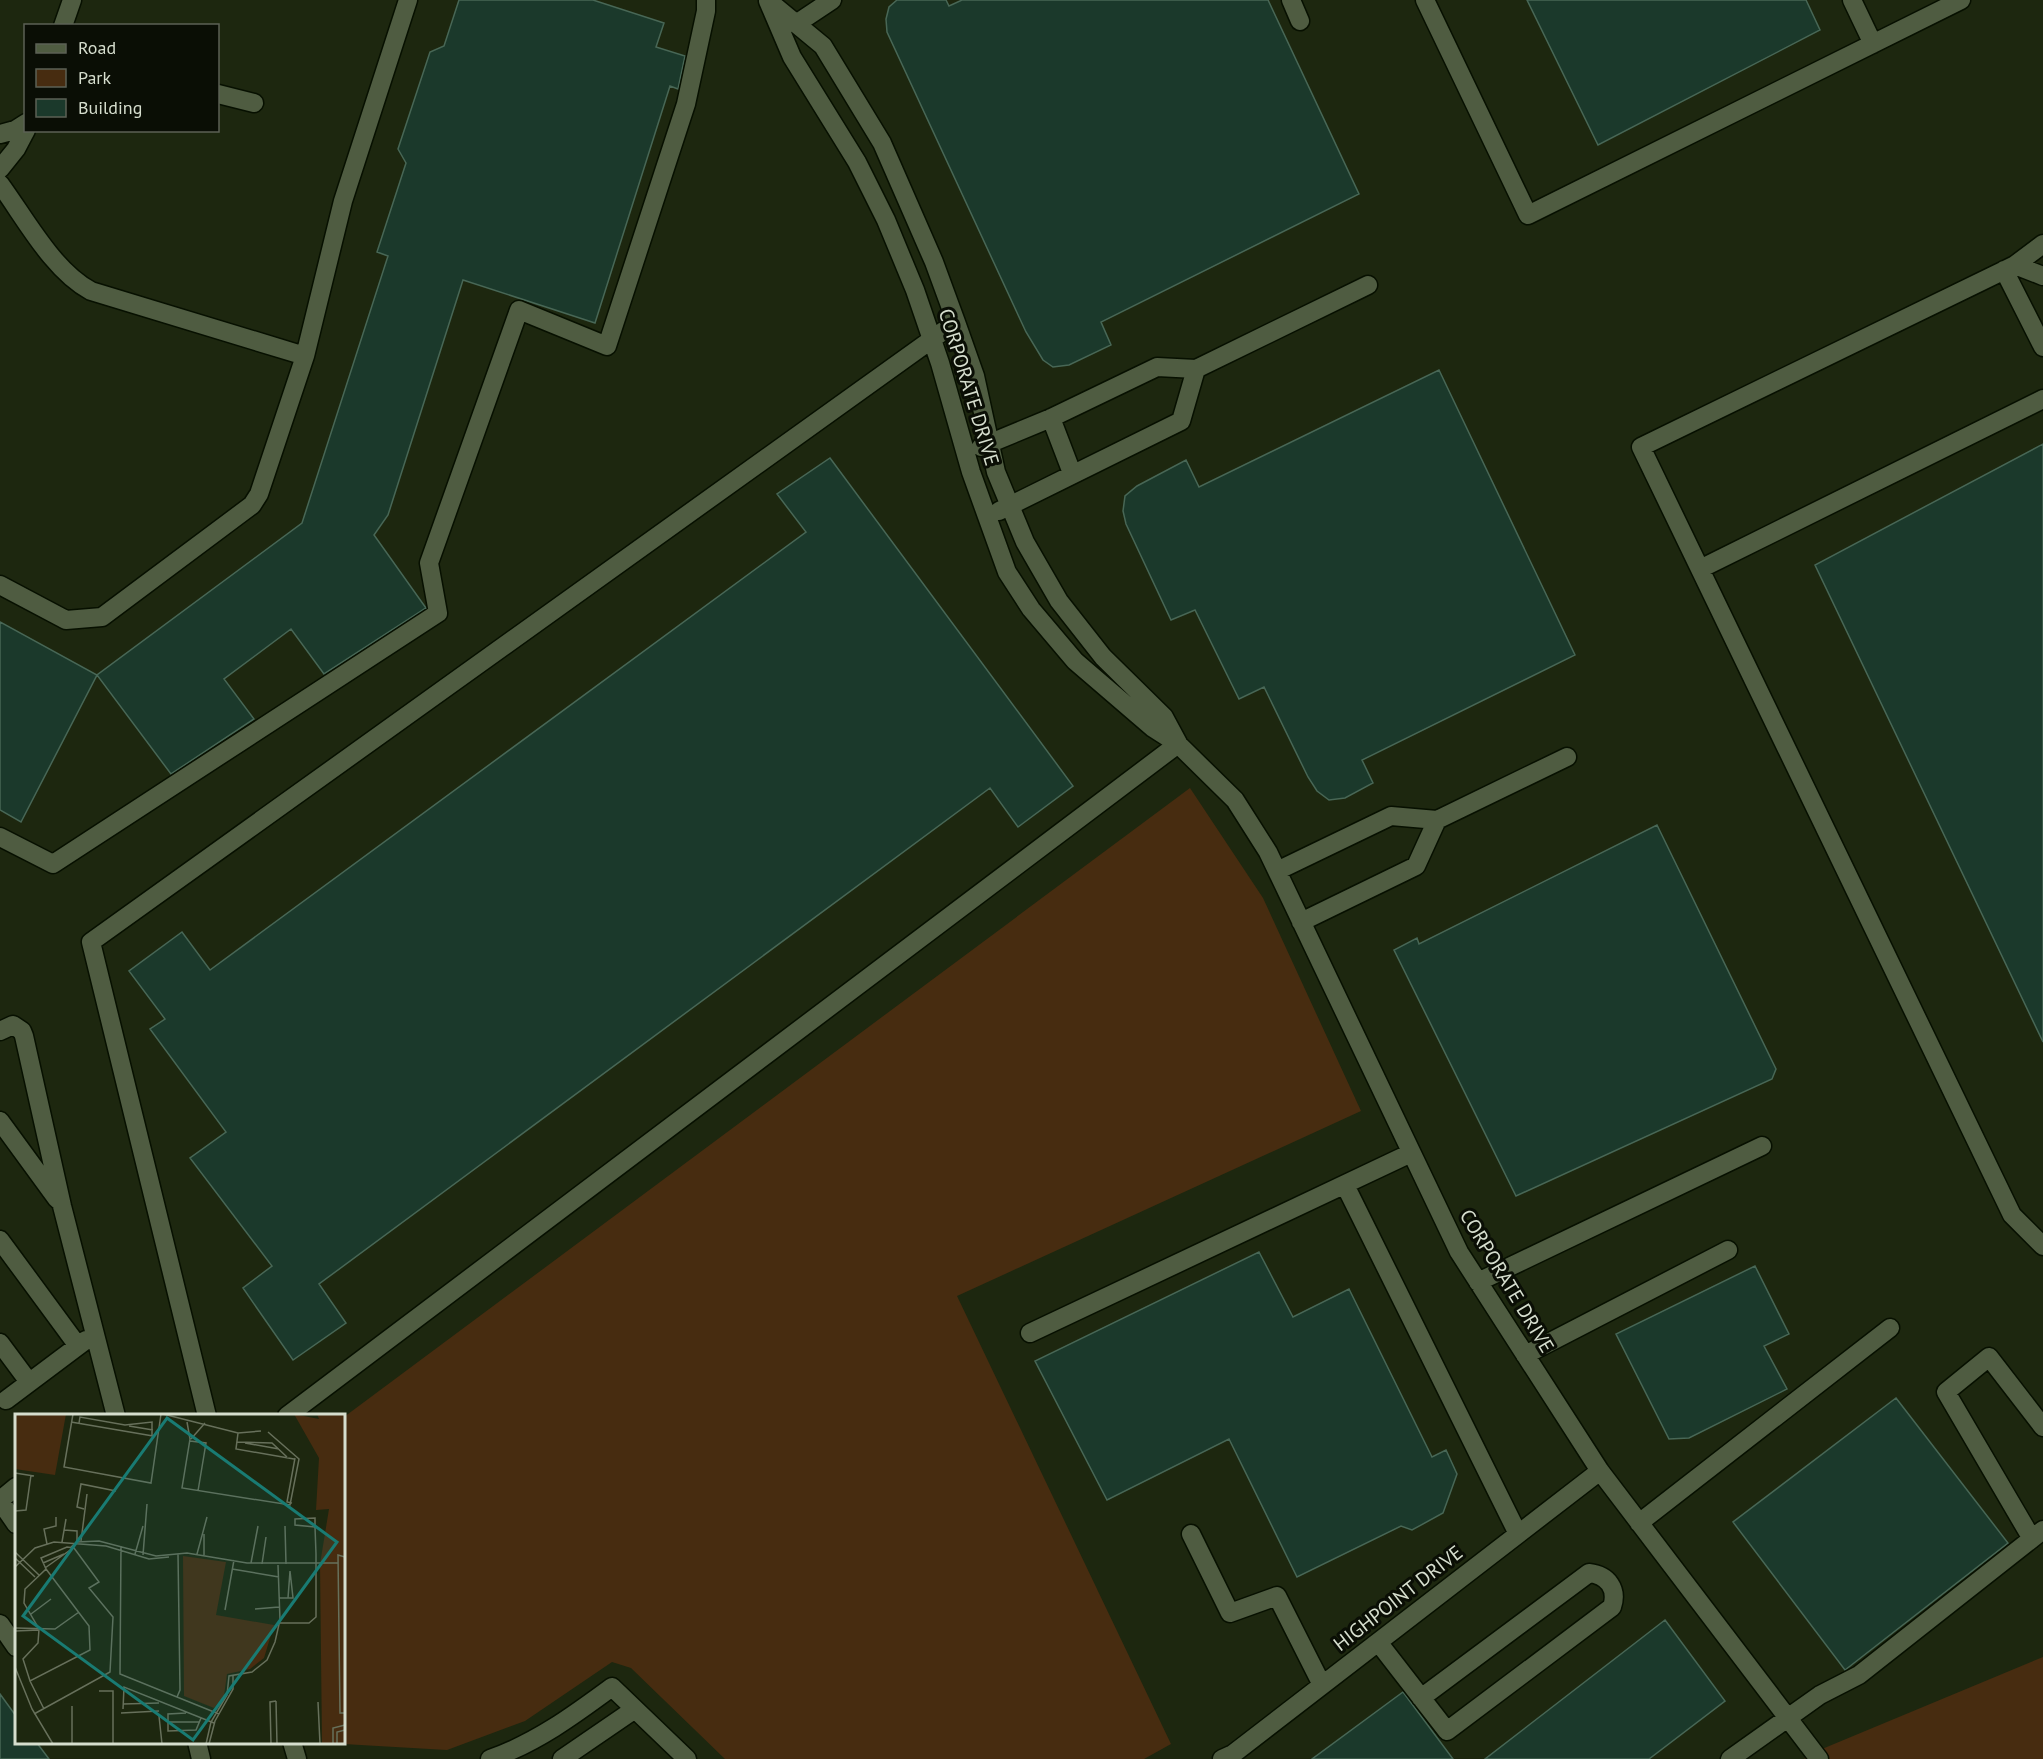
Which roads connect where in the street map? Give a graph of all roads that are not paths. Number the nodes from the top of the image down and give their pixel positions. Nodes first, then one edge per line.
1 (72, 0) edge
2 (408, 0) edge
3 (768, 0) edge
4 (832, 0) edge
5 (1291, 0) edge
6 (1425, 0) edge
7 (1852, 0) edge
8 (1961, 0) edge
9 (703, 1) edge
10 (1300, 21) dead end
11 (64, 24) edge
12 (796, 24) junction
13 (1873, 44) junction
14 (219, 94) edge
15 (254, 103) dead end
16 (24, 124) edge
17 (25, 132) edge
18 (0, 134) edge
19 (0, 170) edge
20 (0, 184) edge
21 (2043, 244) edge
22 (2009, 267) junction
23 (2043, 276) edge
24 (1368, 285) dead end
25 (956, 322) junction
26 (932, 340) junction
27 (2043, 347) edge
28 (305, 356) junction
29 (1196, 369) junction
30 (2043, 399) edge
31 (1051, 418) junction
32 (989, 443) junction
33 (965, 453) junction
34 (1072, 473) junction
35 (1009, 505) junction
36 (987, 517) junction
37 (1700, 569) junction
38 (0, 585) edge
39 (1178, 744) junction
40 (1567, 757) dead end
41 (1437, 820) junction
42 (0, 837) edge
43 (1277, 871) junction
44 (1301, 922) junction
45 (0, 1031) edge
46 (0, 1121) edge
47 (1762, 1146) dead end
48 (1411, 1153) junction
49 (1345, 1185) junction
50 (62, 1206) junction
51 (0, 1240) edge
52 (2043, 1246) edge
53 (1728, 1250) dead end
54 (1478, 1282) junction
55 (1890, 1328) dead end
56 (1030, 1333) dead end
57 (95, 1334) junction
58 (0, 1343) edge
59 (78, 1346) junction
60 (1525, 1355) junction
61 (29, 1383) junction
62 (6, 1400) dead end
63 (115, 1414) edge
64 (207, 1414) edge
65 (289, 1414) edge
66 (2043, 1427) edge
67 (1600, 1471) junction
68 (15, 1488) edge
69 (0, 1500) edge
70 (15, 1522) edge
71 (1639, 1523) junction
72 (1191, 1534) dead end
73 (1518, 1534) junction
74 (2037, 1534) edge
75 (0, 1624) edge
76 (1378, 1642) junction
77 (15, 1646) edge
78 (1322, 1685) junction
79 (1421, 1698) junction
80 (635, 1709) junction
81 (1786, 1718) junction
82 (197, 1744) edge
83 (292, 1744) edge
84 (1815, 1755) edge
85 (201, 1759) edge
86 (297, 1759) edge
87 (490, 1759) edge
88 (562, 1759) edge
89 (687, 1759) edge
90 (1222, 1759) edge
91 (1730, 1759) edge

1 - 11 street
2 - 28 street
3 - 12 street, CORPORATE DRIVE
3 - 26 street, CORPORATE DRIVE
4 - 12 street
5 - 10 street
6 - 13 street
7 - 13 street
8 - 13 street
9 - 42 street
12 - 25 street, CORPORATE DRIVE
14 - 15 street
16 - 18 street
17 - 19 street
20 - 28 street
21 - 22 street
22 - 23 street
22 - 27 street
22 - 37 street
24 - 29 street
25 - 26 street
25 - 32 street, CORPORATE DRIVE
26 - 33 street, CORPORATE DRIVE
26 - 64 street
28 - 38 street
29 - 31 street
29 - 34 street
30 - 37 street
31 - 32 street
31 - 34 street
32 - 33 street
32 - 35 street, CORPORATE DRIVE
33 - 36 street, CORPORATE DRIVE
34 - 35 street
35 - 36 street
35 - 39 street, CORPORATE DRIVE
36 - 39 street, CORPORATE DRIVE
37 - 52 street
39 - 43 street, CORPORATE DRIVE
39 - 65 street
40 - 41 street
41 - 43 street
41 - 44 street
43 - 44 street, CORPORATE DRIVE
44 - 48 street, CORPORATE DRIVE
45 - 50 street
46 - 50 street
47 - 54 street
48 - 49 street
48 - 54 street, CORPORATE DRIVE
49 - 56 street
49 - 73 street
50 - 57 street
51 - 59 street
53 - 60 street
54 - 60 street, CORPORATE DRIVE
55 - 71 street
57 - 59 street
57 - 63 street
58 - 61 street
59 - 61 street
60 - 67 street, CORPORATE DRIVE
61 - 62 street
66 - 74 street
67 - 71 street, CORPORATE DRIVE
67 - 73 street, HIGHPOINT DRIVE
68 - 69 street
69 - 70 street
71 - 81 street, CORPORATE DRIVE
72 - 78 street
73 - 76 street, HIGHPOINT DRIVE
74 - 81 street
75 - 77 street
76 - 78 street, HIGHPOINT DRIVE
76 - 79 street
78 - 90 street, HIGHPOINT DRIVE
79 - 79 street
80 - 87 street
80 - 88 street
80 - 89 street
81 - 84 street, CORPORATE DRIVE
81 - 91 street
82 - 85 street
83 - 86 street

